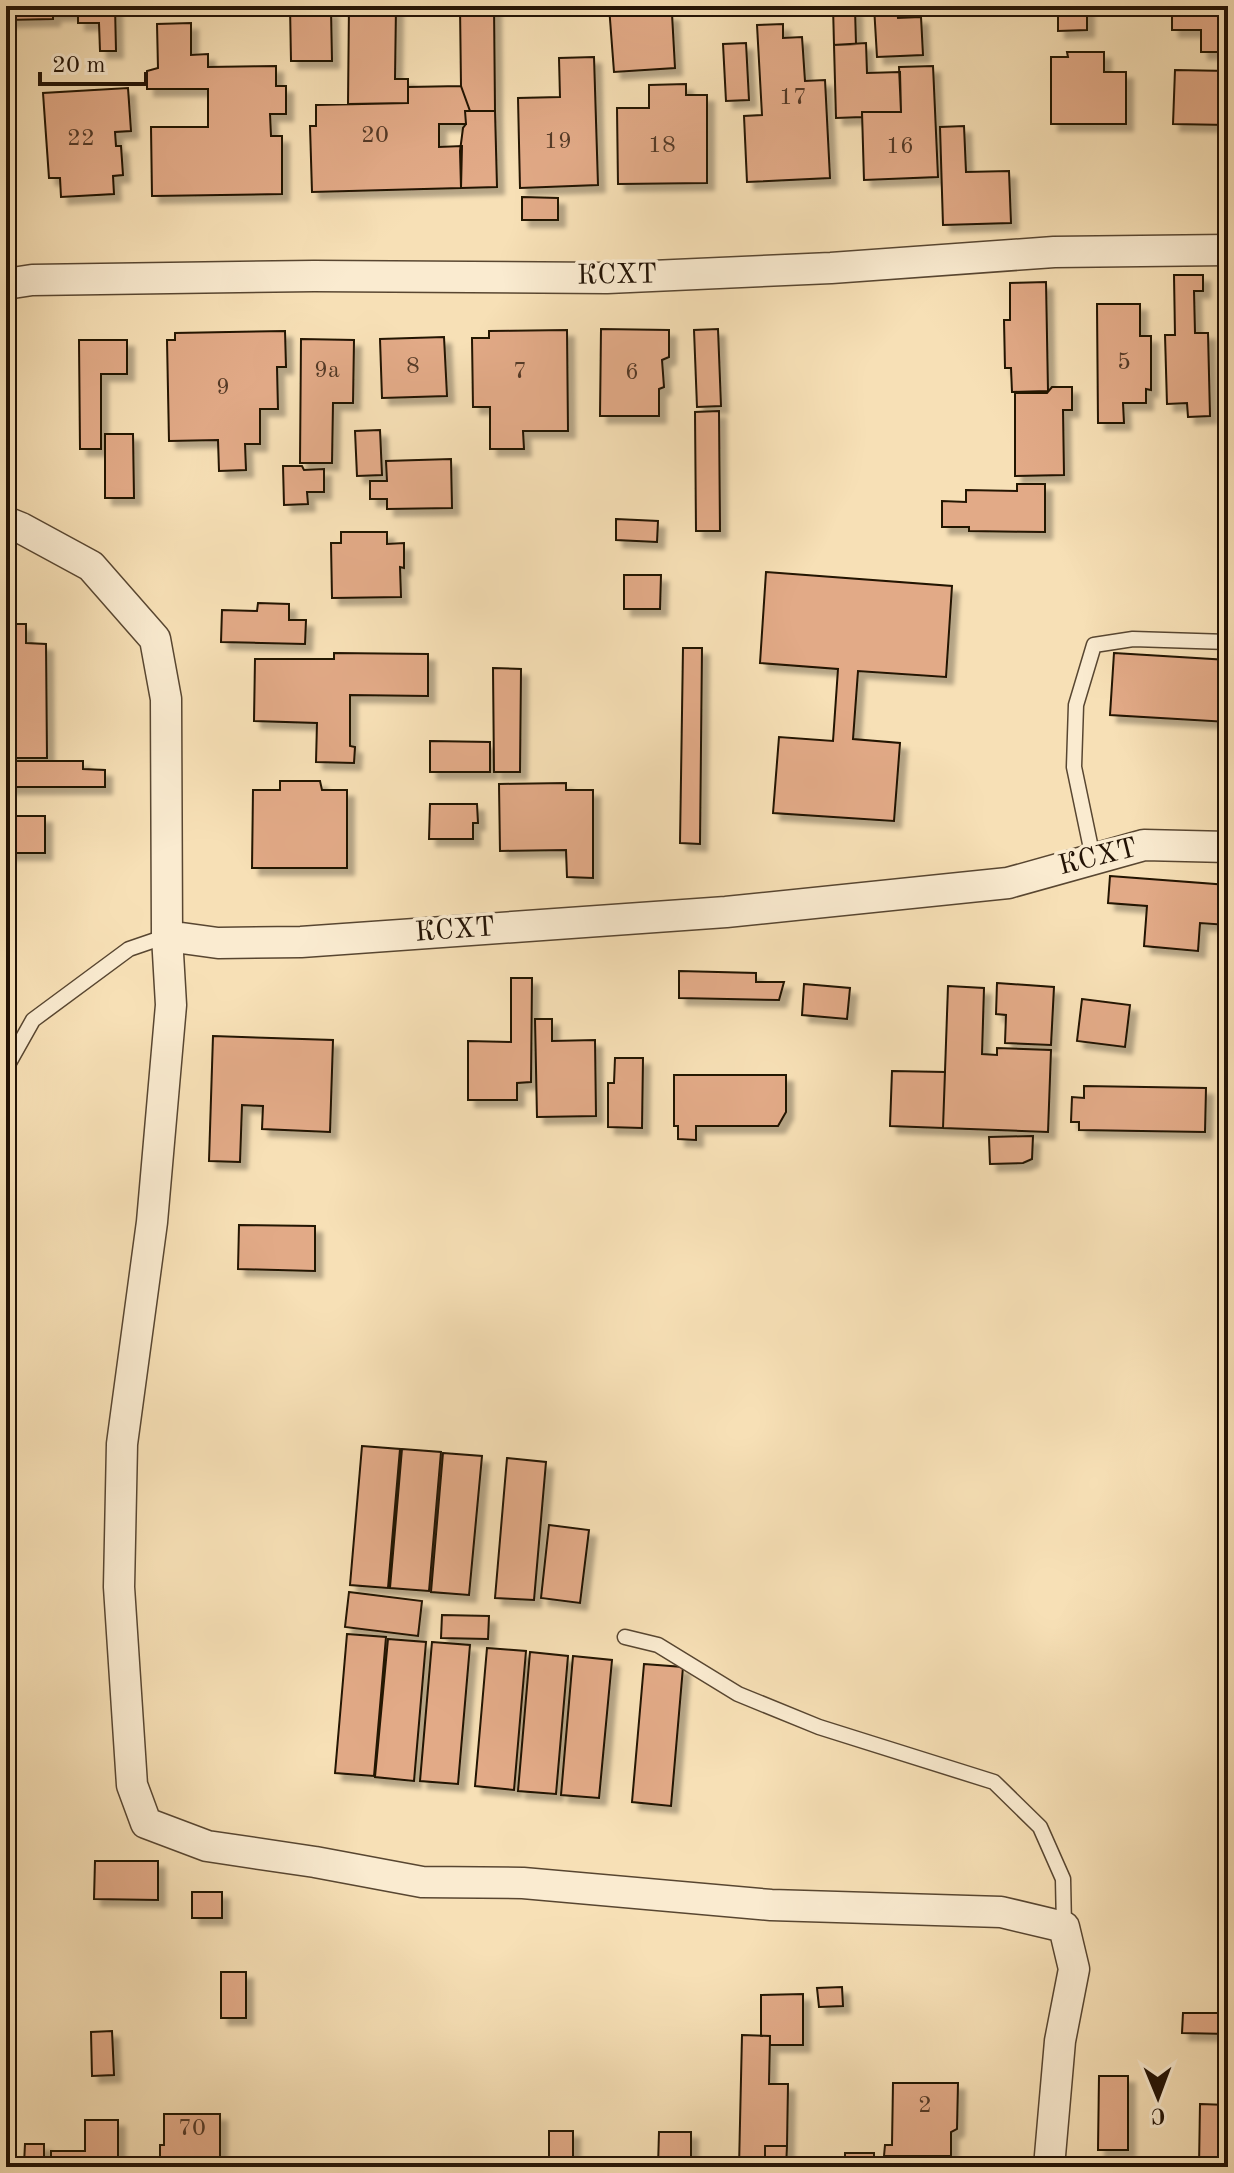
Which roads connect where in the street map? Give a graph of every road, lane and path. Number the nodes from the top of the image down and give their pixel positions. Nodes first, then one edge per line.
1 (1228, 250) edge
2 (6, 284) edge
3 (6, 522) edge
4 (1228, 642) edge
5 (1228, 847) edge
6 (1093, 858) junction
7 (167, 936) junction
8 (6, 1068) edge
9 (625, 1637) dead end
10 (1064, 1927) junction
11 (1049, 2167) edge

1 - 2 street, КСХТ
3 - 7 street
4 - 6 lane
5 - 6 street, КСХТ
6 - 7 street, КСХТ
7 - 8 lane
7 - 10 street
9 - 10 lane
10 - 11 street

